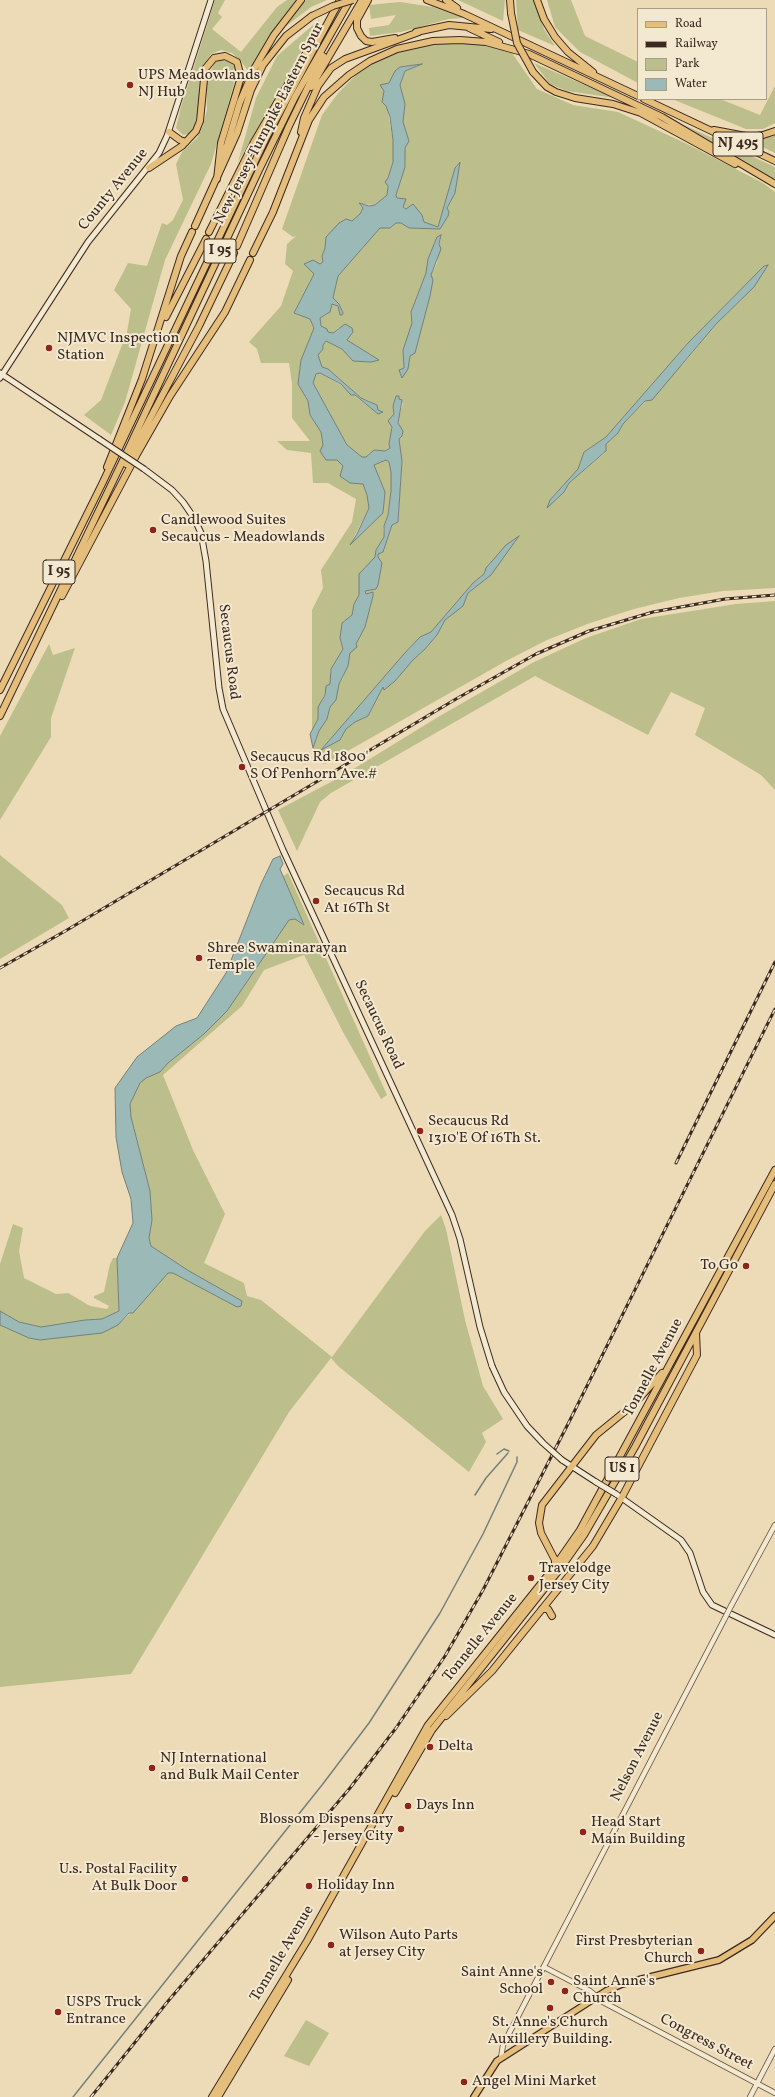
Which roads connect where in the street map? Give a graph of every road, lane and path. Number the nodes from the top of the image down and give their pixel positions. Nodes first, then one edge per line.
1 (211, 0) edge
2 (301, 0) edge
3 (336, 0) edge
4 (340, 0) edge
5 (352, 0) edge
6 (362, 0) edge
7 (368, 0) edge
8 (427, 0) edge
9 (446, 0) edge
10 (510, 0) edge
11 (538, 0) edge
12 (464, 14) junction
13 (464, 26) junction
14 (500, 31) junction
15 (419, 32) junction
16 (509, 47) junction
17 (602, 79) junction
18 (637, 96) edge
19 (646, 100) edge
20 (700, 126) junction
21 (775, 131) edge
22 (169, 132) junction
23 (186, 142) junction
24 (282, 144) junction
25 (297, 149) junction
26 (775, 161) edge
27 (149, 168) junction
28 (217, 179) junction
29 (773, 183) edge
30 (195, 226) dead end
31 (192, 232) dead end
32 (209, 232) dead end
33 (206, 239) dead end
34 (237, 246) dead end
35 (234, 252) dead end
36 (253, 254) dead end
37 (250, 260) dead end
38 (159, 329) junction
39 (1, 375) edge
40 (102, 484) junction
41 (101, 507) junction
42 (50, 614) junction
43 (15, 660) junction
44 (0, 683) edge
45 (0, 690) edge
46 (0, 716) edge
47 (775, 1170) edge
48 (775, 1184) edge
49 (696, 1332) junction
50 (672, 1361) junction
51 (571, 1467) junction
52 (619, 1496) junction
53 (775, 1525) edge
54 (555, 1566) junction
55 (542, 1609) junction
56 (552, 1616) dead end
57 (775, 1635) edge
58 (432, 1730) junction
59 (775, 1916) edge
60 (544, 1967) junction
61 (597, 1997) junction
62 (775, 2049) edge
63 (500, 2058) junction
64 (757, 2083) junction
65 (775, 2092) edge
66 (212, 2097) edge
67 (218, 2097) edge
68 (474, 2097) edge
69 (750, 2097) edge

1 - 22 main road, County Avenue
2 - 28 highway
3 - 32 highway
4 - 40 highway, New Jersey Turnpike Eastern Spur / I 95
5 - 24 highway
5 - 28 highway, bridge
5 - 41 highway, New Jersey Turnpike Eastern Spur / I 95
6 - 24 highway
7 - 15 highway
8 - 12 highway
9 - 12 highway
10 - 29 highway, bridge
11 - 17 highway
12 - 14 highway
13 - 14 highway
13 - 15 highway
13 - 16 highway
14 - 17 highway
15 - 25 highway
16 - 25 highway
16 - 29 highway
17 - 18 highway
19 - 20 highway, NJ 495
20 - 21 highway
20 - 26 highway, NJ 495
22 - 23 highway
22 - 27 main road, County Avenue
23 - 27 highway
23 - 28 highway
24 - 34 highway
25 - 36 highway
27 - 39 main road, County Avenue
28 - 30 highway
31 - 38 highway
33 - 38 highway
35 - 41 highway
37 - 42 highway
38 - 40 highway
39 - 51 main road, Secaucus Road, bridge
40 - 43 highway, New Jersey Turnpike Eastern Spur / I 95
41 - 42 highway, New Jersey Turnpike Eastern Spur / I 95
42 - 46 highway, New Jersey Turnpike Eastern Spur / I 95
43 - 44 highway
43 - 45 highway, New Jersey Turnpike Eastern Spur / I 95
47 - 50 highway, Tonnelle Avenue / US 1
48 - 49 highway, Tonnelle Avenue / US 1
49 - 52 highway
49 - 58 highway, Tonnelle Avenue / US 1
50 - 51 highway
50 - 54 highway, Tonnelle Avenue / US 1
51 - 52 main road, Secaucus Road, bridge
51 - 54 highway
52 - 55 highway
52 - 57 main road, Secaucus Road
53 - 60 street, Nelson Avenue, bridge
54 - 66 highway, Tonnelle Avenue / US 1
55 - 56 highway
55 - 58 highway
58 - 67 highway, Tonnelle Avenue / US 1
59 - 61 main road
60 - 61 street, Congress Street
60 - 63 street, Nelson Avenue
61 - 63 main road
61 - 64 street, Congress Street
62 - 64 street
63 - 68 main road
64 - 65 street, Congress Street
64 - 69 street

